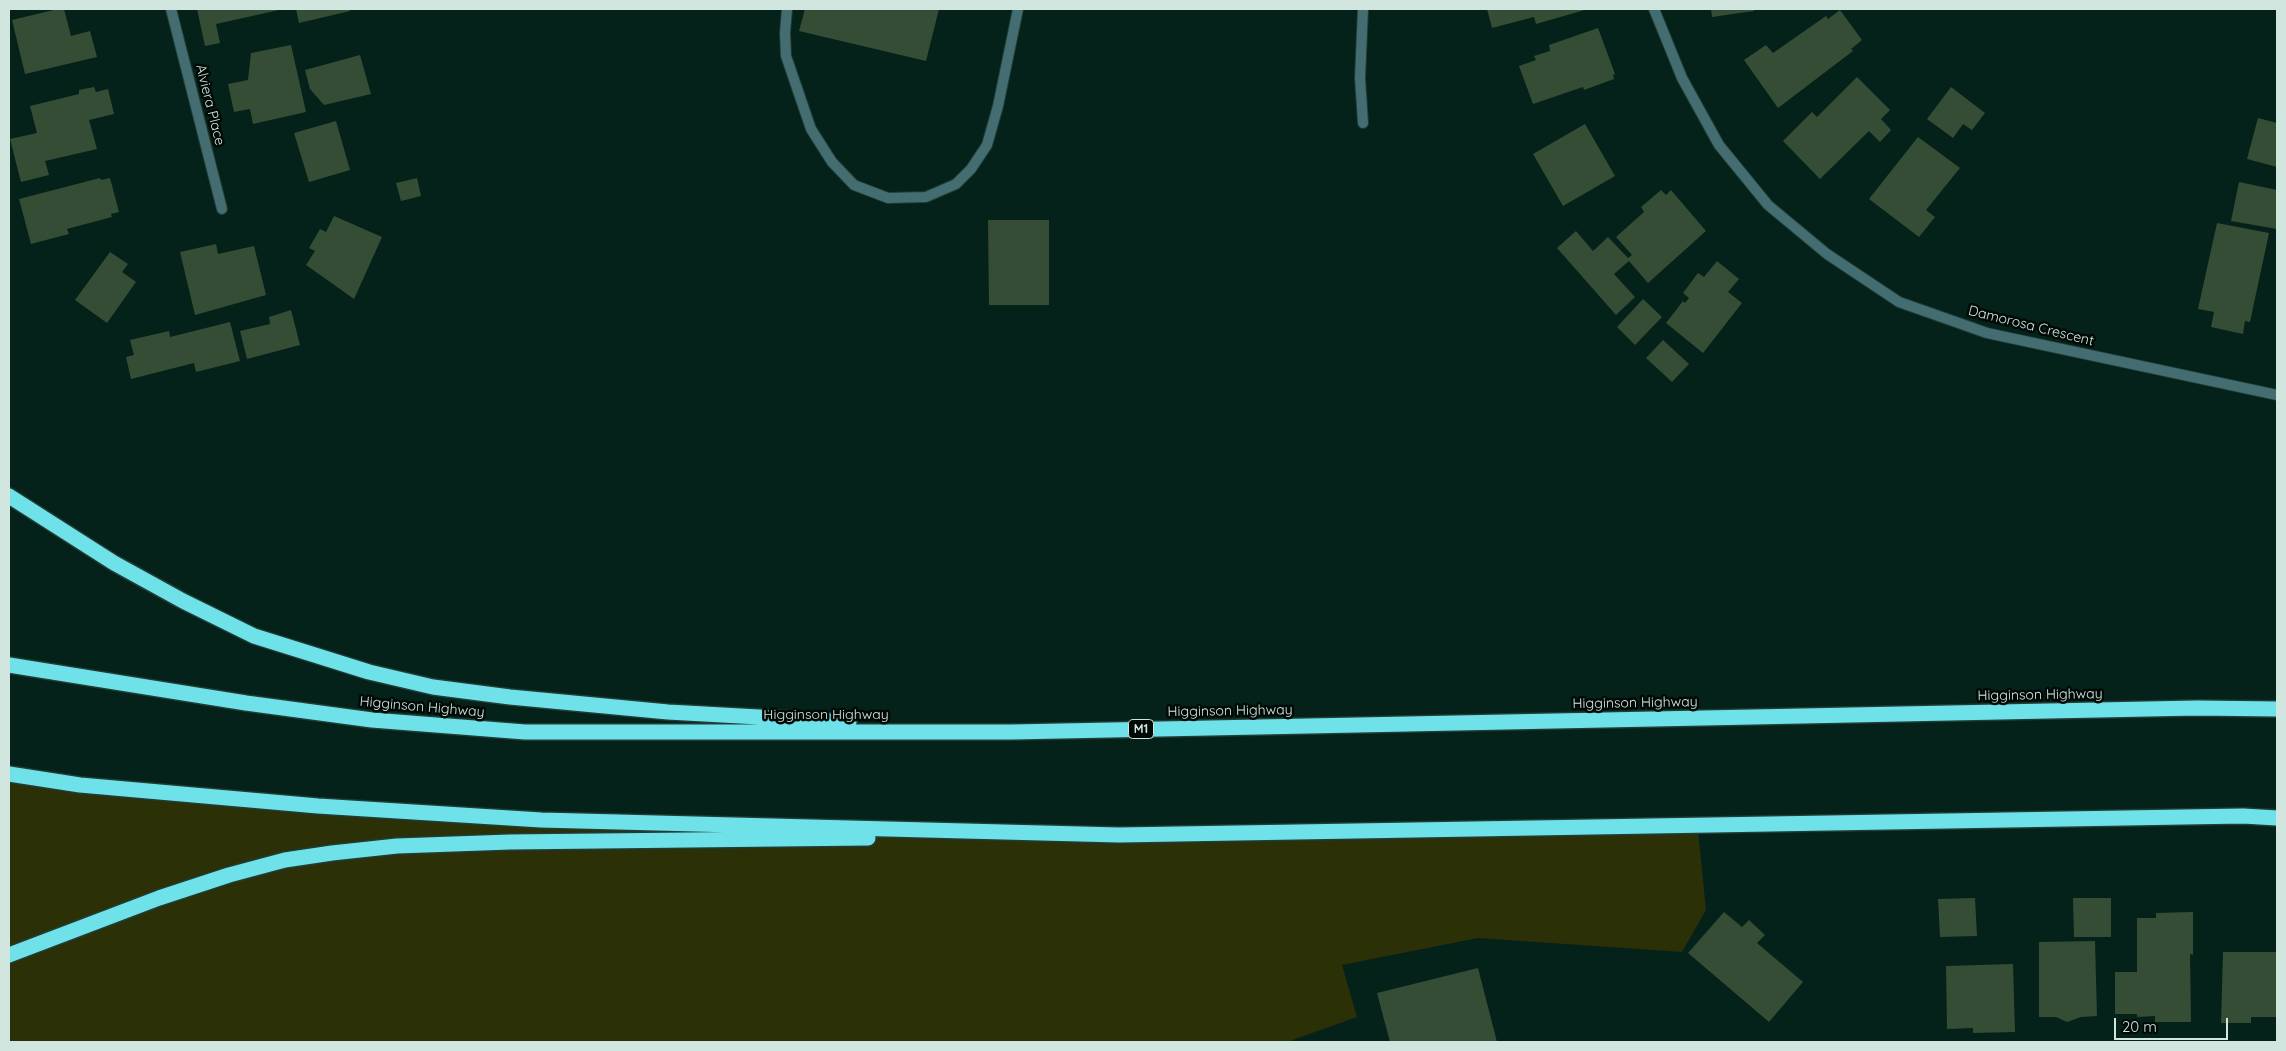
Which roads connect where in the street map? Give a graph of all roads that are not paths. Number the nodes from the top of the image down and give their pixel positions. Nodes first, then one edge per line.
1 (172, 9) edge
2 (787, 9) edge
3 (1018, 9) edge
4 (1363, 9) edge
5 (1654, 9) edge
6 (1363, 123) dead end
7 (222, 209) dead end
8 (2277, 394) edge
9 (9, 496) edge
10 (9, 665) edge
11 (2277, 709) edge
12 (1012, 732) junction
13 (9, 774) edge
14 (2277, 818) edge
15 (1119, 835) junction
16 (9, 955) edge

1 - 7 street, Alviera Place
2 - 3 street
4 - 6 street
5 - 8 street, Damorosa Crescent
9 - 12 highway
10 - 12 highway, Higginson Highway / M1
11 - 12 highway, Higginson Highway / M1
13 - 15 highway
14 - 15 highway
15 - 16 highway

